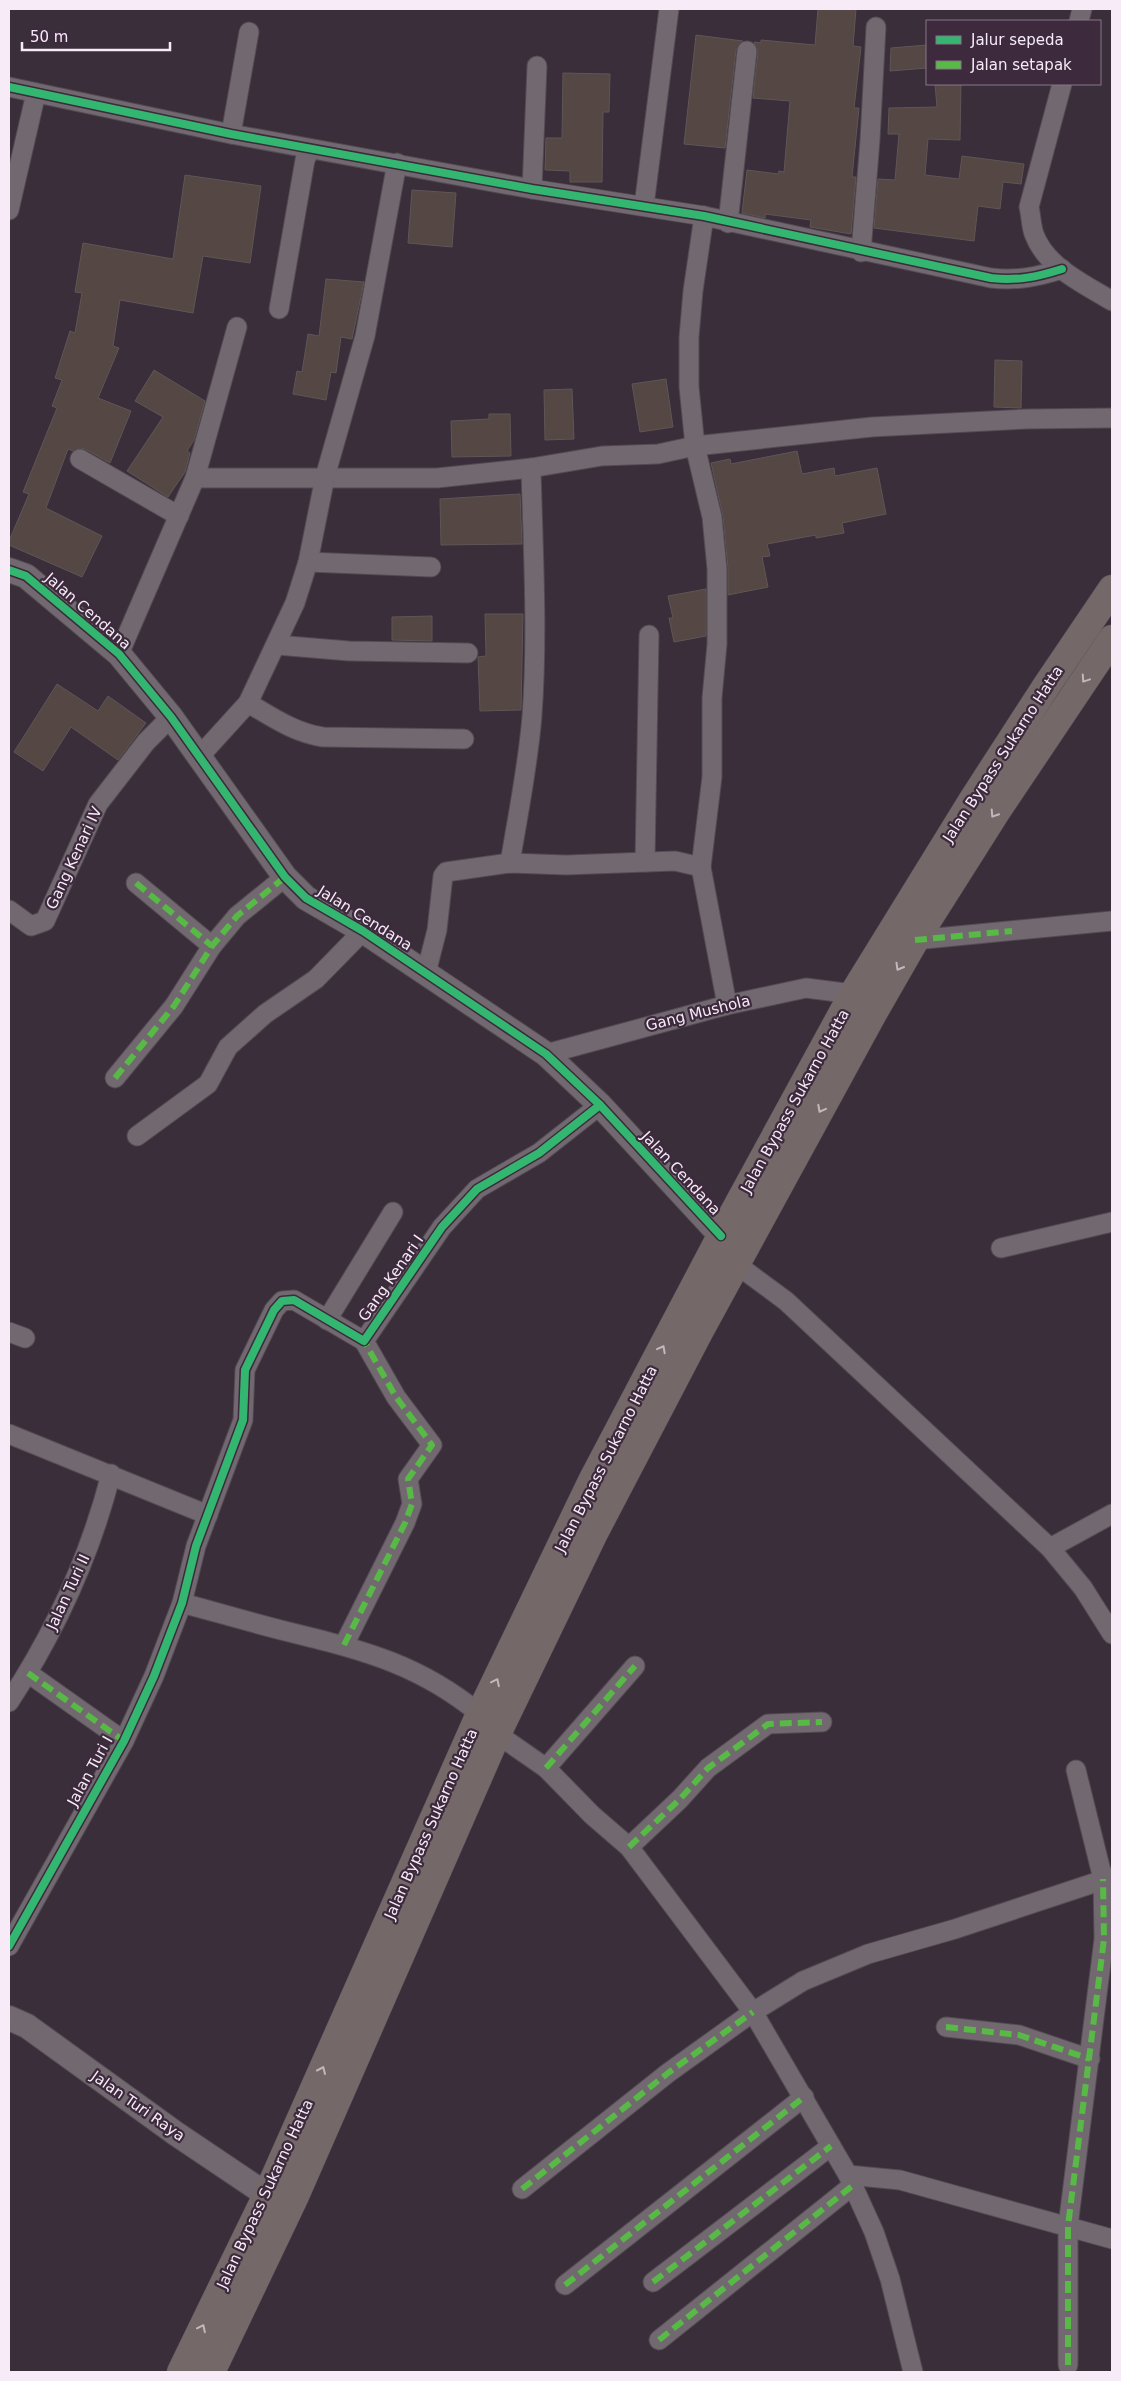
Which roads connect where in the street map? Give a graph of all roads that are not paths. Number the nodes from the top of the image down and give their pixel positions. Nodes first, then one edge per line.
1 (669, 9) edge
2 (876, 27) dead end
3 (250, 32) dead end
4 (747, 51) dead end
5 (537, 66) dead end
6 (1062, 85) edge
7 (9, 87) edge
8 (36, 92) junction
9 (232, 134) junction
10 (310, 149) junction
11 (397, 163) junction
12 (532, 189) junction
13 (644, 206) junction
14 (9, 210) edge
15 (704, 216) junction
16 (728, 223) junction
17 (861, 252) junction
18 (1062, 269) junction
19 (1112, 301) edge
20 (279, 309) dead end
21 (237, 327) dead end
22 (1112, 418) edge
23 (695, 446) junction
24 (80, 459) dead end
25 (531, 468) junction
26 (325, 477) junction
27 (195, 478) junction
28 (179, 516) junction
29 (308, 562) junction
30 (431, 567) dead end
31 (9, 570) edge
32 (1112, 589) edge
33 (649, 635) dead end
34 (1112, 639) edge
35 (277, 645) junction
36 (468, 653) dead end
37 (119, 654) junction
38 (248, 703) junction
39 (171, 717) junction
40 (464, 739) dead end
41 (198, 758) junction
42 (645, 862) junction
43 (510, 863) junction
44 (702, 867) junction
45 (285, 876) junction
46 (136, 883) dead end
47 (9, 910) edge
48 (1112, 921) edge
49 (363, 931) junction
50 (915, 940) junction
51 (212, 946) junction
52 (426, 973) junction
53 (853, 994) junction
54 (727, 1005) junction
55 (546, 1054) junction
56 (116, 1078) dead end
57 (600, 1105) junction
58 (137, 1136) dead end
59 (393, 1212) dead end
60 (1112, 1222) edge
61 (721, 1236) junction
62 (1000, 1248) dead end
63 (736, 1264) junction
64 (327, 1320) junction
65 (364, 1340) junction
66 (9, 1434) edge
67 (111, 1474) junction
68 (1112, 1514) edge
69 (208, 1515) junction
70 (1050, 1548) junction
71 (182, 1603) junction
72 (1112, 1634) edge
73 (344, 1645) junction
74 (635, 1666) dead end
75 (28, 1673) junction
76 (9, 1702) edge
77 (822, 1722) dead end
78 (489, 1724) junction
79 (124, 1741) junction
80 (546, 1768) junction
81 (1076, 1770) dead end
82 (628, 1847) junction
83 (1108, 1878) edge
84 (9, 1946) edge
85 (753, 2012) junction
86 (9, 2018) edge
87 (946, 2027) dead end
88 (1090, 2060) junction
89 (804, 2097) junction
90 (831, 2146) junction
91 (850, 2180) junction
92 (522, 2188) dead end
93 (267, 2195) junction
94 (1068, 2226) junction
95 (1112, 2239) edge
96 (653, 2282) dead end
97 (565, 2285) dead end
98 (659, 2340) dead end
99 (1068, 2365) dead end
100 (181, 2372) edge
101 (211, 2372) edge
102 (913, 2372) edge

1 - 13 street
2 - 17 street
3 - 9 street
4 - 16 street
5 - 12 street
6 - 18 street
7 - 8 street
8 - 9 street
8 - 14 street
9 - 10 street
10 - 11 street
10 - 20 street
11 - 12 street
11 - 26 street
12 - 13 street
13 - 15 street
15 - 16 street
15 - 23 street
16 - 17 street
17 - 18 street
18 - 19 street
21 - 27 street
22 - 23 street
23 - 25 street
23 - 44 street
24 - 28 street
25 - 26 street
25 - 43 street
26 - 27 street
26 - 29 street
27 - 28 street
28 - 37 street
29 - 30 street
29 - 35 street
31 - 37 street, Jalan Cendana
32 - 53 highway, Jalan Bypass Sukarno Hatta
33 - 42 street
34 -> 50 highway, Jalan Bypass Sukarno Hatta
35 - 36 street
35 - 38 street
37 - 39 street, Jalan Cendana
38 - 40 street
38 - 41 street
39 - 41 street, Jalan Cendana
39 - 47 street, Gang Kenari IV
41 - 45 street, Jalan Cendana
42 - 43 street
42 - 44 street
43 - 52 street
44 - 54 street
45 - 49 street, Jalan Cendana
45 - 51 street
46 - 51 street
48 - 50 street
49 - 52 street, Jalan Cendana
49 - 58 street
50 -> 63 highway, Jalan Bypass Sukarno Hatta
51 - 56 street
52 - 55 street, Jalan Cendana
53 - 54 street, Gang Mushola
53 - 61 highway, Jalan Bypass Sukarno Hatta
54 - 55 street, Gang Mushola
55 - 57 street, Jalan Cendana
57 - 61 street, Jalan Cendana
57 - 65 street, Gang Kenari I
59 - 64 street
60 - 62 street
78 -> 61 highway, Jalan Bypass Sukarno Hatta
63 - 70 street
63 - 78 highway, Jalan Bypass Sukarno Hatta
64 - 65 street, Gang Kenari I
64 - 69 street, Gang Kenari I
65 - 73 street
66 - 67 street
67 - 69 street
67 - 75 street, Jalan Turi II
68 - 70 street
69 - 71 street, Gang Kenari I
70 - 72 street
71 - 73 street
71 - 79 street, Jalan Turi I
73 - 78 street
74 - 80 street
75 - 76 street, Jalan Turi II
75 - 79 street
77 - 82 street
78 - 80 street
93 -> 78 highway, Jalan Bypass Sukarno Hatta
78 - 101 highway, Jalan Bypass Sukarno Hatta
79 - 84 street, Jalan Turi I
80 - 82 street
81 - 83 street
82 - 85 street
83 - 85 street
83 - 88 street
85 - 89 street
85 - 92 street
86 - 93 street, Jalan Turi Raya
87 - 88 street
88 - 94 street
89 - 90 street
89 - 97 street
90 - 91 street
90 - 96 street
91 - 94 street
91 - 98 street
91 - 102 street
100 -> 93 highway, Jalan Bypass Sukarno Hatta
94 - 95 street
94 - 99 street

